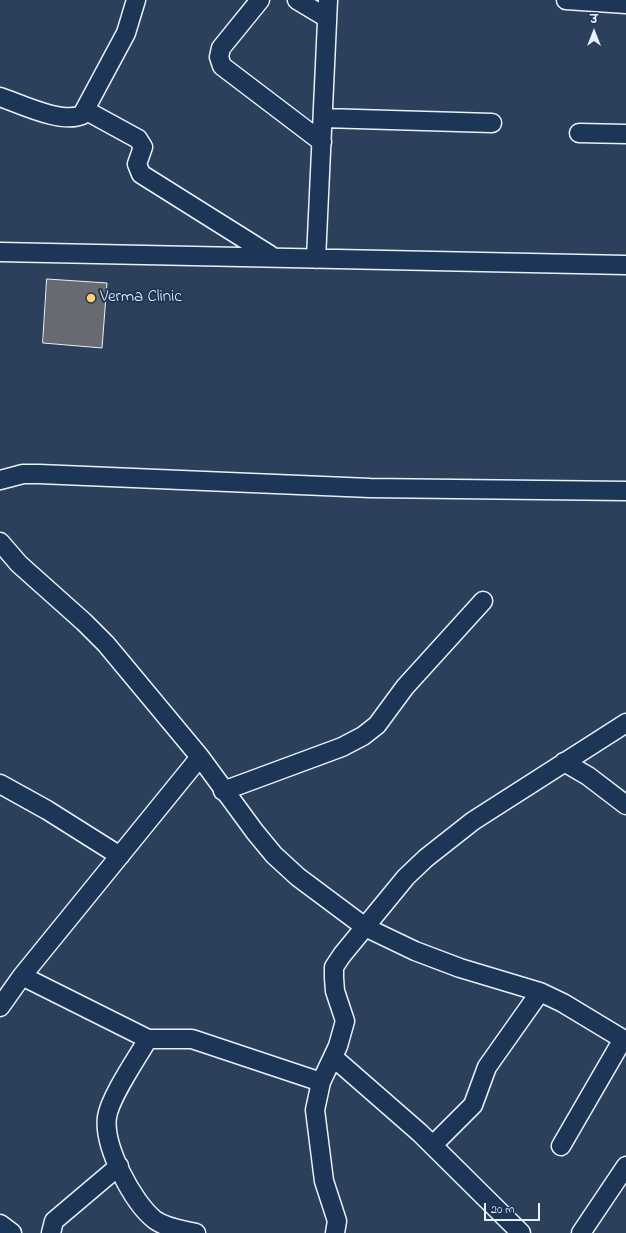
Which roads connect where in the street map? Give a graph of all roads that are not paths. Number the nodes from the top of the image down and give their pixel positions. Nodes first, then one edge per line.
1 (136, 0) edge
2 (260, 0) edge
3 (297, 0) edge
4 (328, 0) edge
5 (566, 0) edge
6 (626, 4) edge
7 (327, 18) junction
8 (0, 97) edge
9 (85, 110) junction
10 (323, 118) junction
11 (492, 122) dead end
12 (580, 133) dead end
13 (626, 134) edge
14 (322, 142) junction
15 (0, 252) edge
16 (273, 257) junction
17 (316, 259) junction
18 (626, 265) edge
19 (0, 480) edge
20 (626, 491) edge
21 (1, 545) edge
22 (483, 601) dead end
23 (626, 723) edge
24 (200, 757) junction
25 (564, 762) junction
26 (0, 784) edge
27 (223, 791) junction
28 (626, 805) edge
29 (120, 856) junction
30 (365, 926) junction
31 (22, 976) junction
32 (540, 992) junction
33 (0, 1007) edge
34 (148, 1039) junction
35 (625, 1040) edge
36 (333, 1057) junction
37 (321, 1082) junction
38 (433, 1145) junction
39 (561, 1146) dead end
40 (119, 1166) junction
41 (626, 1166) edge
42 (0, 1224) edge
43 (12, 1233) edge
44 (51, 1233) edge
45 (196, 1233) edge
46 (335, 1233) edge
47 (521, 1233) edge
48 (581, 1233) edge

1 - 9 street
2 - 14 street
3 - 7 street
4 - 7 street
5 - 6 street
7 - 10 street
8 - 9 street
9 - 16 street
10 - 11 street
10 - 14 street
12 - 13 street
14 - 17 street
15 - 16 street
16 - 17 street
17 - 18 street
19 - 20 street
21 - 24 street
22 - 27 street
23 - 25 street
24 - 27 street
24 - 29 street
25 - 28 street
25 - 30 street
26 - 29 street
27 - 30 street
29 - 31 street
30 - 32 street
30 - 36 street
31 - 33 street
31 - 34 street
32 - 35 street
32 - 38 street
34 - 37 street
34 - 40 street
35 - 39 street
36 - 37 street
36 - 38 street
37 - 46 street
38 - 47 street
40 - 44 street
40 - 45 street
41 - 48 street
42 - 43 street

